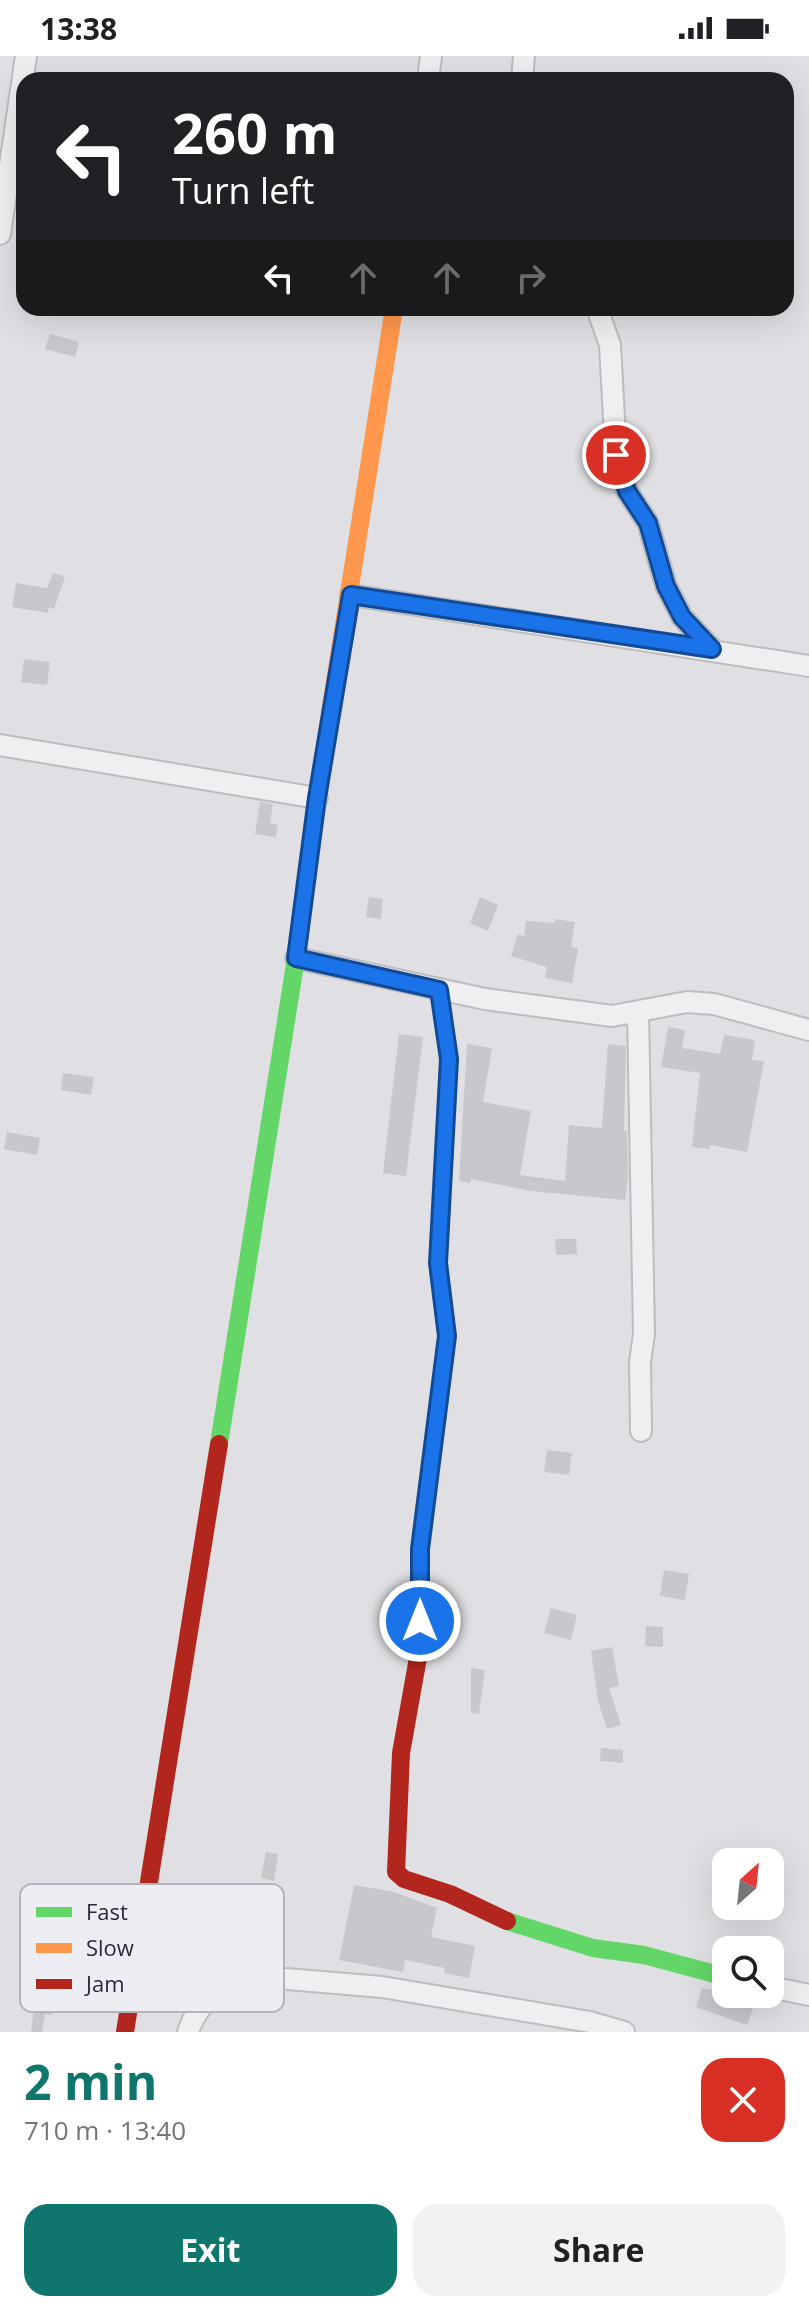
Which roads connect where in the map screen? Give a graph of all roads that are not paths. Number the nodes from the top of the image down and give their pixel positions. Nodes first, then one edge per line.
1 (16, 124) edge
2 (0, 234) edge
3 (393, 316) edge
4 (600, 316) edge
5 (351, 595) junction
6 (712, 649) junction
7 (809, 666) edge
8 (0, 745) edge
9 (317, 798) junction
10 (296, 958) junction
11 (439, 990) junction
12 (638, 1012) junction
13 (809, 1030) edge
14 (641, 1431) dead end
15 (149, 1884) edge
16 (712, 1973) edge
17 (284, 1979) edge
18 (784, 1990) edge
19 (809, 1995) edge
20 (128, 2012) edge
21 (197, 2012) edge
22 (125, 2032) edge
23 (188, 2032) edge
24 (624, 2032) edge

1 - 2 street
3 - 5 street
4 - 6 street
5 - 6 street
5 - 9 street
6 - 7 street
8 - 9 street
9 - 10 street
10 - 11 street
10 - 15 street
11 - 12 street
11 - 16 street
12 - 13 street
12 - 14 street
17 - 24 street
18 - 19 street
20 - 22 street
21 - 23 street

